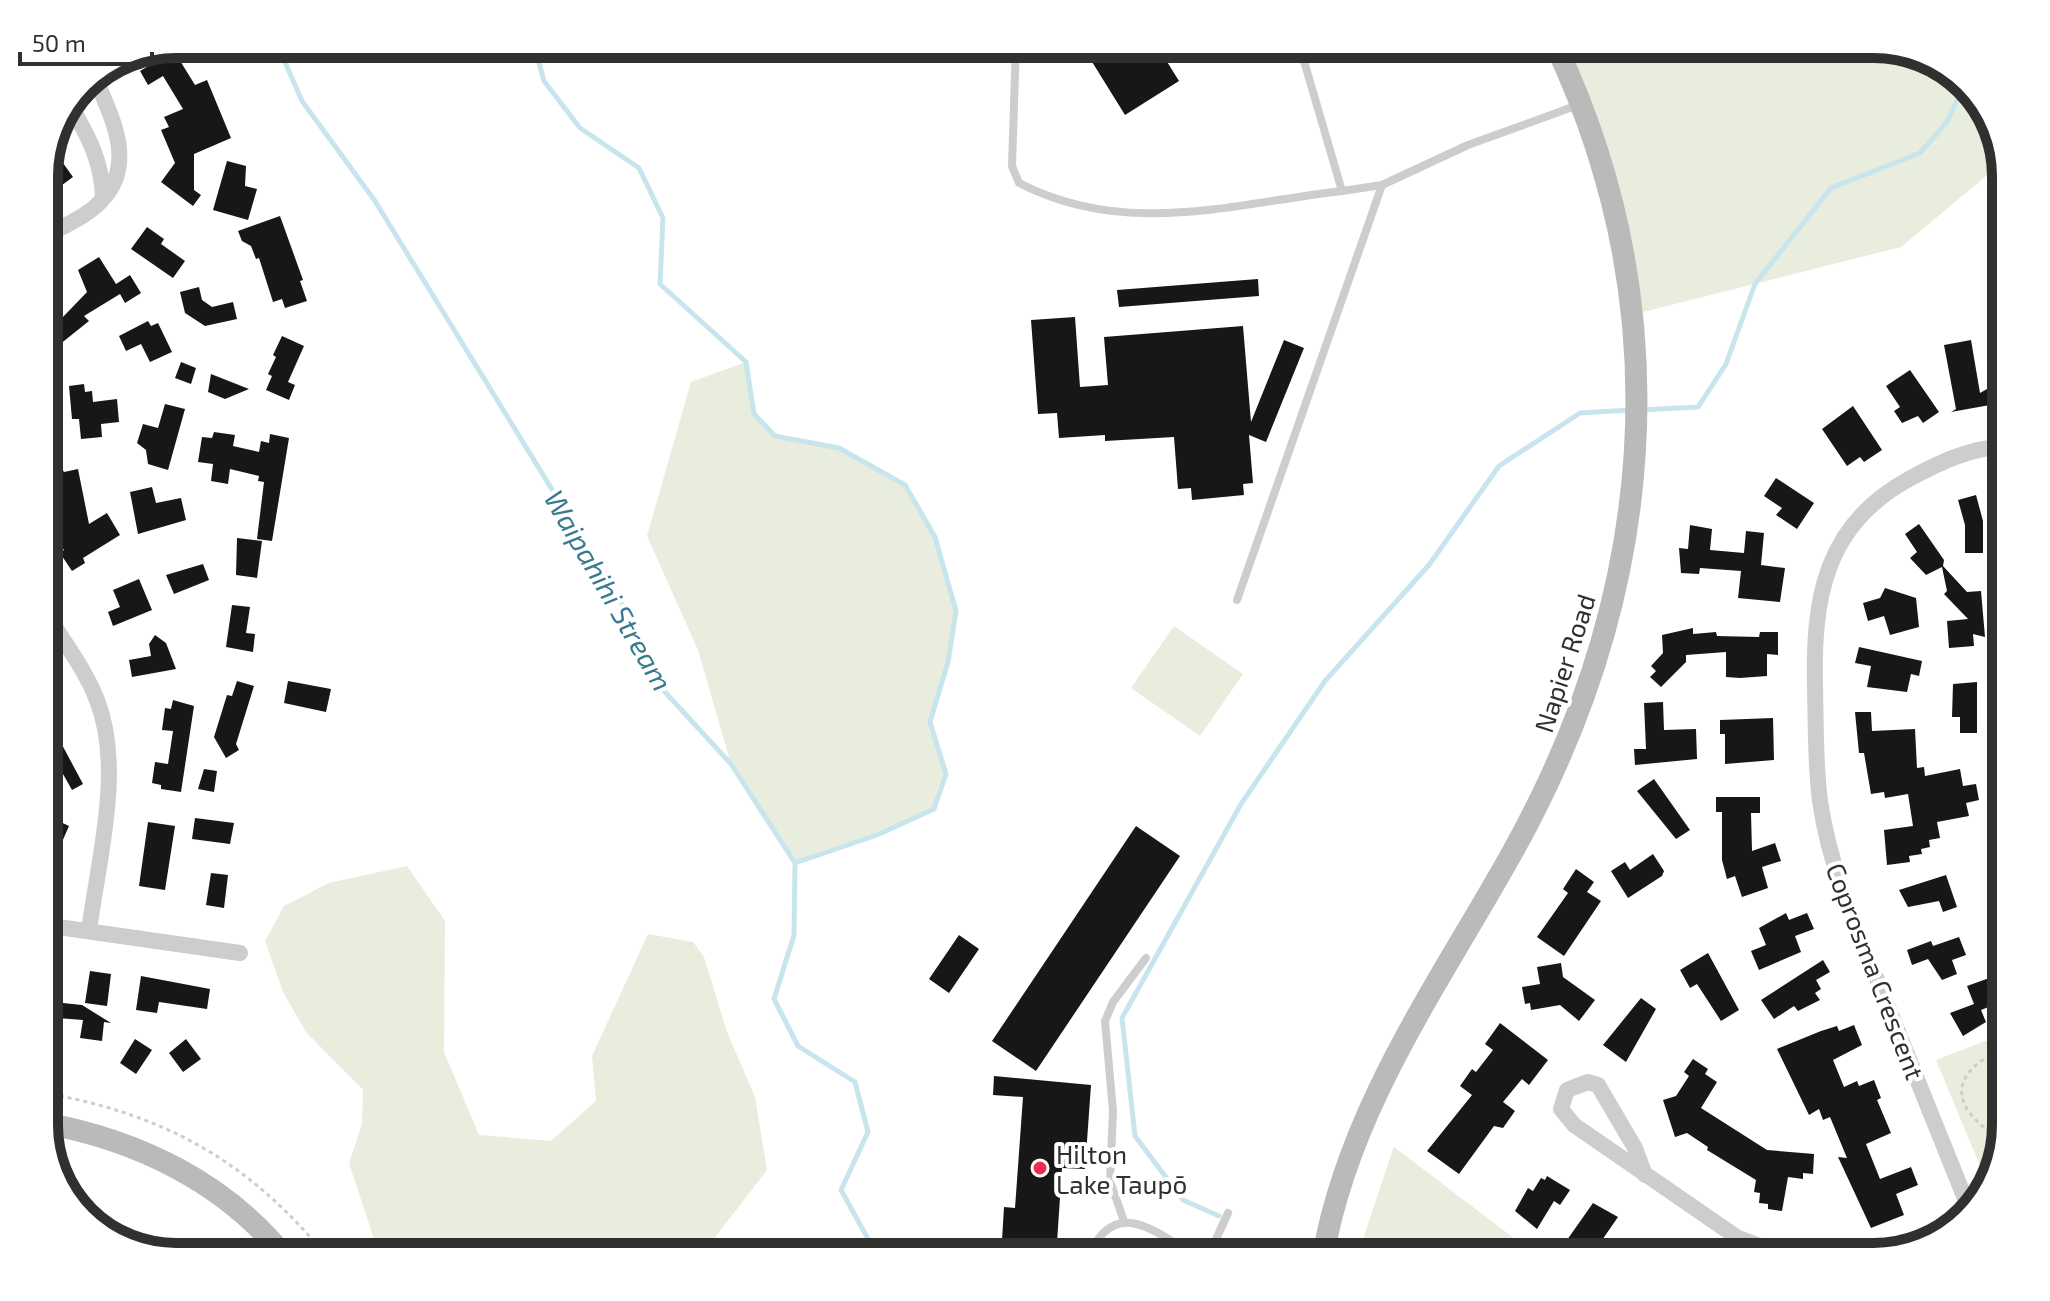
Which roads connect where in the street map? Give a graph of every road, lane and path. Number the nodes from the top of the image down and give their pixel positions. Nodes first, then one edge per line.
1 (1016, 58) edge
2 (1303, 58) edge
3 (1561, 58) edge
4 (99, 88) edge
5 (1581, 103) junction
6 (76, 115) edge
7 (1382, 185) junction
8 (1342, 191) junction
9 (103, 200) junction
10 (58, 228) edge
11 (1992, 448) edge
12 (1237, 600) dead end
13 (58, 632) edge
14 (58, 927) edge
15 (89, 931) junction
16 (240, 953) dead end
17 (1146, 958) dead end
18 (1992, 1053) edge
19 (58, 1126) edge
20 (1991, 1135) edge
21 (1645, 1175) junction
22 (1965, 1198) edge
23 (1228, 1213) dead end
24 (1124, 1221) junction
25 (271, 1243) edge
26 (1095, 1243) edge
27 (1174, 1243) edge
28 (1214, 1243) edge
29 (1326, 1243) edge
30 (1752, 1243) edge

1 - 8 lane
2 - 8 lane
3 - 5 main road, Napier Road
4 - 9 street
5 - 7 lane
5 - 29 main road, Napier Road
6 - 9 street
7 - 8 lane
7 - 12 lane
9 - 10 street
11 - 22 street, Coprosma Crescent
13 - 15 street
14 - 15 street
15 - 16 street
17 - 24 lane
18 - 20 path
19 - 25 main road
21 - 21 street
21 - 30 street
23 - 28 lane
24 - 26 lane
24 - 27 lane

